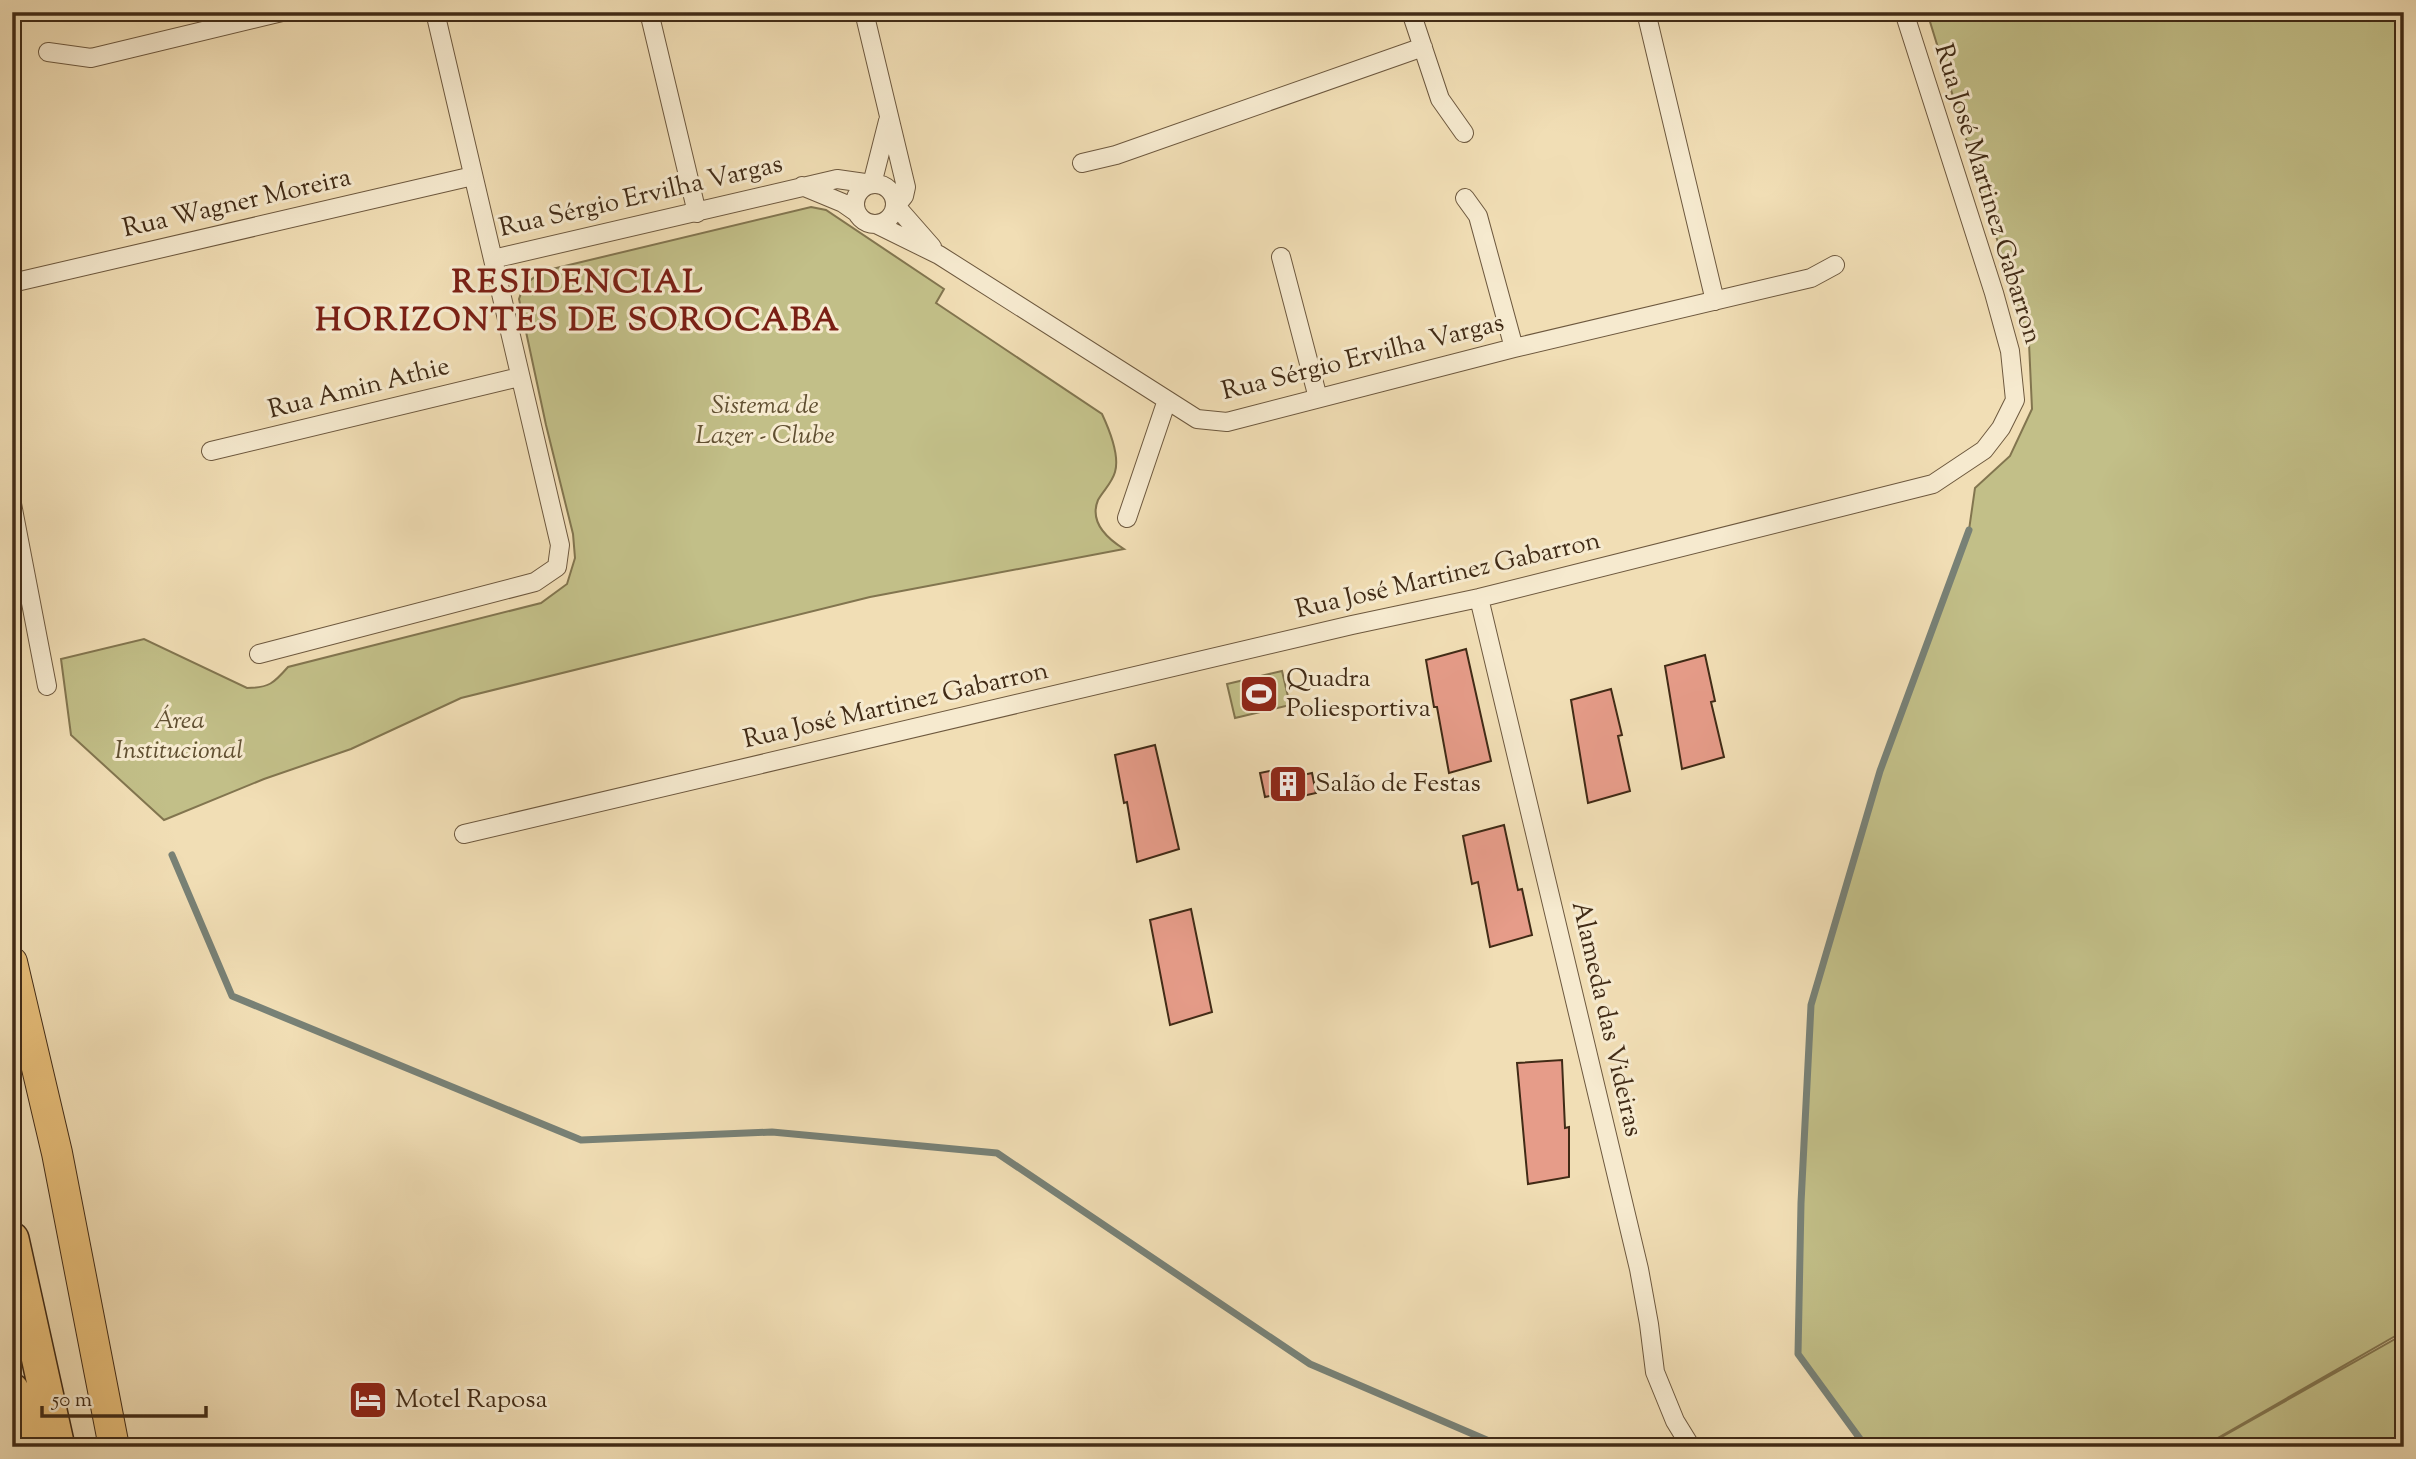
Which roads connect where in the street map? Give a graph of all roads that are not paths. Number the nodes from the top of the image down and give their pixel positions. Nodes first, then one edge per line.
1 (282, 12) edge
2 (435, 12) edge
3 (649, 12) edge
4 (864, 12) edge
5 (1411, 12) edge
6 (1646, 12) edge
7 (1904, 12) edge
8 (1423, 47) junction
9 (48, 52) dead end
10 (888, 121) junction
11 (1464, 133) dead end
12 (1082, 163) dead end
13 (473, 176) junction
14 (872, 184) junction
15 (802, 186) junction
16 (1465, 198) dead end
17 (896, 206) junction
18 (856, 212) junction
19 (697, 213) junction
20 (878, 225) junction
21 (939, 255) junction
22 (1281, 257) dead end
23 (493, 259) junction
24 (1835, 265) dead end
25 (12, 284) edge
26 (1715, 301) junction
27 (1514, 348) junction
28 (519, 377) junction
29 (1318, 398) junction
30 (1167, 400) junction
31 (211, 451) dead end
32 (12, 504) edge
33 (1127, 518) dead end
34 (1479, 598) junction
35 (259, 654) dead end
36 (47, 686) dead end
37 (464, 834) dead end
38 (12, 962) edge
39 (12, 1239) edge
40 (12, 1390) edge
41 (24, 1447) edge
42 (58, 1447) edge
43 (114, 1447) edge
44 (1691, 1447) edge

1 - 9 street
2 - 13 street
3 - 19 street
4 - 10 street
5 - 8 street
6 - 26 street
7 - 34 street, Rua José Martinez Gabarron
8 - 11 street
8 - 12 street
10 - 14 street
10 - 17 street
13 - 23 street
13 - 25 street, Rua Wagner Moreira
14 - 15 street, Rua Sérgio Ervilha Vargas
14 - 17 street, Rua Sérgio Ervilha Vargas
14 - 18 street
15 - 18 street, Rua Sérgio Ervilha Vargas
15 - 19 street, Rua Sérgio Ervilha Vargas
16 - 27 street
17 - 20 street
17 - 21 street, Rua Sérgio Ervilha Vargas
18 - 20 street, Rua Sérgio Ervilha Vargas
19 - 23 street, Rua Sérgio Ervilha Vargas
20 - 21 street, Rua Sérgio Ervilha Vargas
21 - 30 street, Rua Sérgio Ervilha Vargas
22 - 29 street
23 - 28 street
24 - 26 street, Rua Sérgio Ervilha Vargas
26 - 27 street, Rua Sérgio Ervilha Vargas
27 - 29 street, Rua Sérgio Ervilha Vargas
28 - 31 street, Rua Amin Athie
28 - 35 street
29 - 30 street, Rua Sérgio Ervilha Vargas
30 - 33 street
32 - 36 street
34 - 37 street, Rua José Martinez Gabarron
34 - 44 street, Alameda das Videiras
38 - 43 highway
39 - 42 highway
40 - 41 highway

